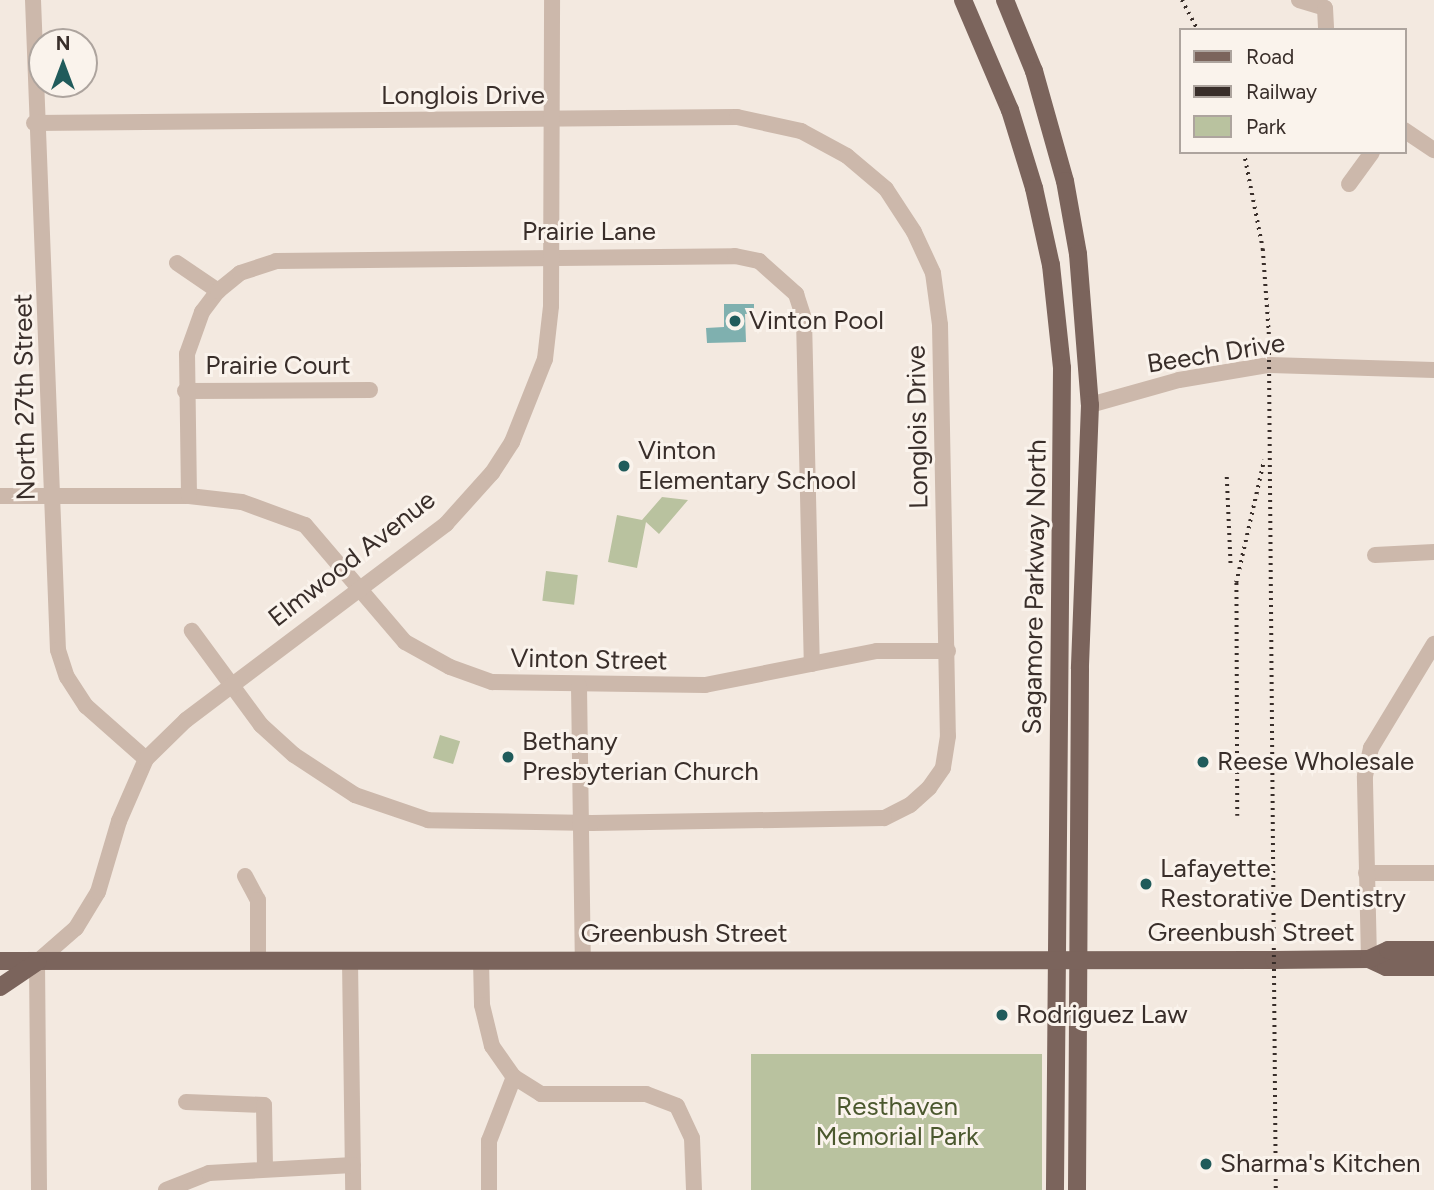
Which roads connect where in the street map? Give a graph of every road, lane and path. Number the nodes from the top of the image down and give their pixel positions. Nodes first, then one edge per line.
1 (33, 0) edge
2 (552, 0) edge
3 (963, 0) edge
4 (1005, 0) edge
5 (1299, 0) edge
6 (1327, 4) edge
7 (1326, 28) edge
8 (551, 120) junction
9 (34, 123) junction
10 (1406, 131) edge
11 (1434, 150) edge
12 (1371, 154) edge
13 (1349, 184) dead end
14 (553, 257) junction
15 (177, 263) dead end
16 (218, 291) junction
17 (1434, 370) edge
18 (370, 390) dead end
19 (185, 391) junction
20 (1090, 405) junction
21 (51, 495) junction
22 (0, 496) edge
23 (189, 496) junction
24 (1434, 552) edge
25 (1375, 555) dead end
26 (362, 587) junction
27 (192, 631) dead end
28 (1434, 644) edge
29 (947, 650) junction
30 (812, 664) junction
31 (1429, 666) edge
32 (232, 685) junction
33 (579, 686) junction
34 (146, 759) junction
35 (582, 823) junction
36 (1366, 873) junction
37 (1434, 873) edge
38 (246, 876) dead end
39 (1434, 950) edge
40 (1369, 959) junction
41 (258, 960) junction
42 (481, 960) junction
43 (0, 961) edge
44 (350, 961) junction
45 (583, 961) junction
46 (1055, 961) junction
47 (1078, 961) junction
48 (37, 962) junction
49 (1434, 967) edge
50 (0, 987) edge
51 (514, 1077) junction
52 (186, 1102) dead end
53 (353, 1165) junction
54 (265, 1167) junction
55 (39, 1190) edge
56 (167, 1190) edge
57 (353, 1190) edge
58 (489, 1190) edge
59 (694, 1190) edge
60 (1055, 1190) edge
61 (1077, 1190) edge

1 - 9 street, North 27th Street
2 - 8 street, Elmwood Avenue
3 - 46 main road, Sagamore Parkway North
4 - 20 main road, Sagamore Parkway North
5 - 6 street
6 - 7 street
8 - 9 street, Longlois Drive
8 - 14 street, Elmwood Avenue
8 - 29 street, Longlois Drive
9 - 21 street, North 27th Street
10 - 11 street
12 - 13 street
14 - 16 street, Prairie Lane
14 - 26 street, Elmwood Avenue
14 - 30 street, Prairie Lane
15 - 16 street
16 - 19 street, Prairie Lane
17 - 20 street, Beech Drive
18 - 19 street, Prairie Court
19 - 23 street, Prairie Lane
20 - 47 main road, Sagamore Parkway North
21 - 22 street, Vinton Street
21 - 23 street, Vinton Street
21 - 34 street, North 27th Street
23 - 26 street, Vinton Street
24 - 25 street
26 - 32 street, Elmwood Avenue
26 - 33 street, Vinton Street
27 - 32 street, Longlois Drive
28 - 31 street
29 - 30 street, Vinton Street
29 - 35 street, Longlois Drive
30 - 33 street, Vinton Street
31 - 36 street
32 - 34 street, Elmwood Avenue
32 - 35 street, Longlois Drive
33 - 35 street
34 - 48 street, Elmwood Avenue
35 - 45 street
36 - 37 street
36 - 40 street
38 - 41 street
39 - 40 main road, Greenbush Street
40 - 47 main road, Greenbush Street
40 - 49 main road, Greenbush Street
41 - 44 main road, Greenbush Street
41 - 48 main road, Greenbush Street
42 - 44 main road, Greenbush Street
42 - 45 main road, Greenbush Street
42 - 51 street
43 - 48 main road, Greenbush Street
44 - 53 street
45 - 46 main road, Greenbush Street
46 - 47 main road, Greenbush Street
46 - 60 main road, Sagamore Parkway North
47 - 61 main road, Sagamore Parkway North
48 - 50 main road, Elmwood Avenue
48 - 55 street
51 - 58 street
51 - 59 street
52 - 54 street
53 - 54 street
53 - 57 street
54 - 56 street

